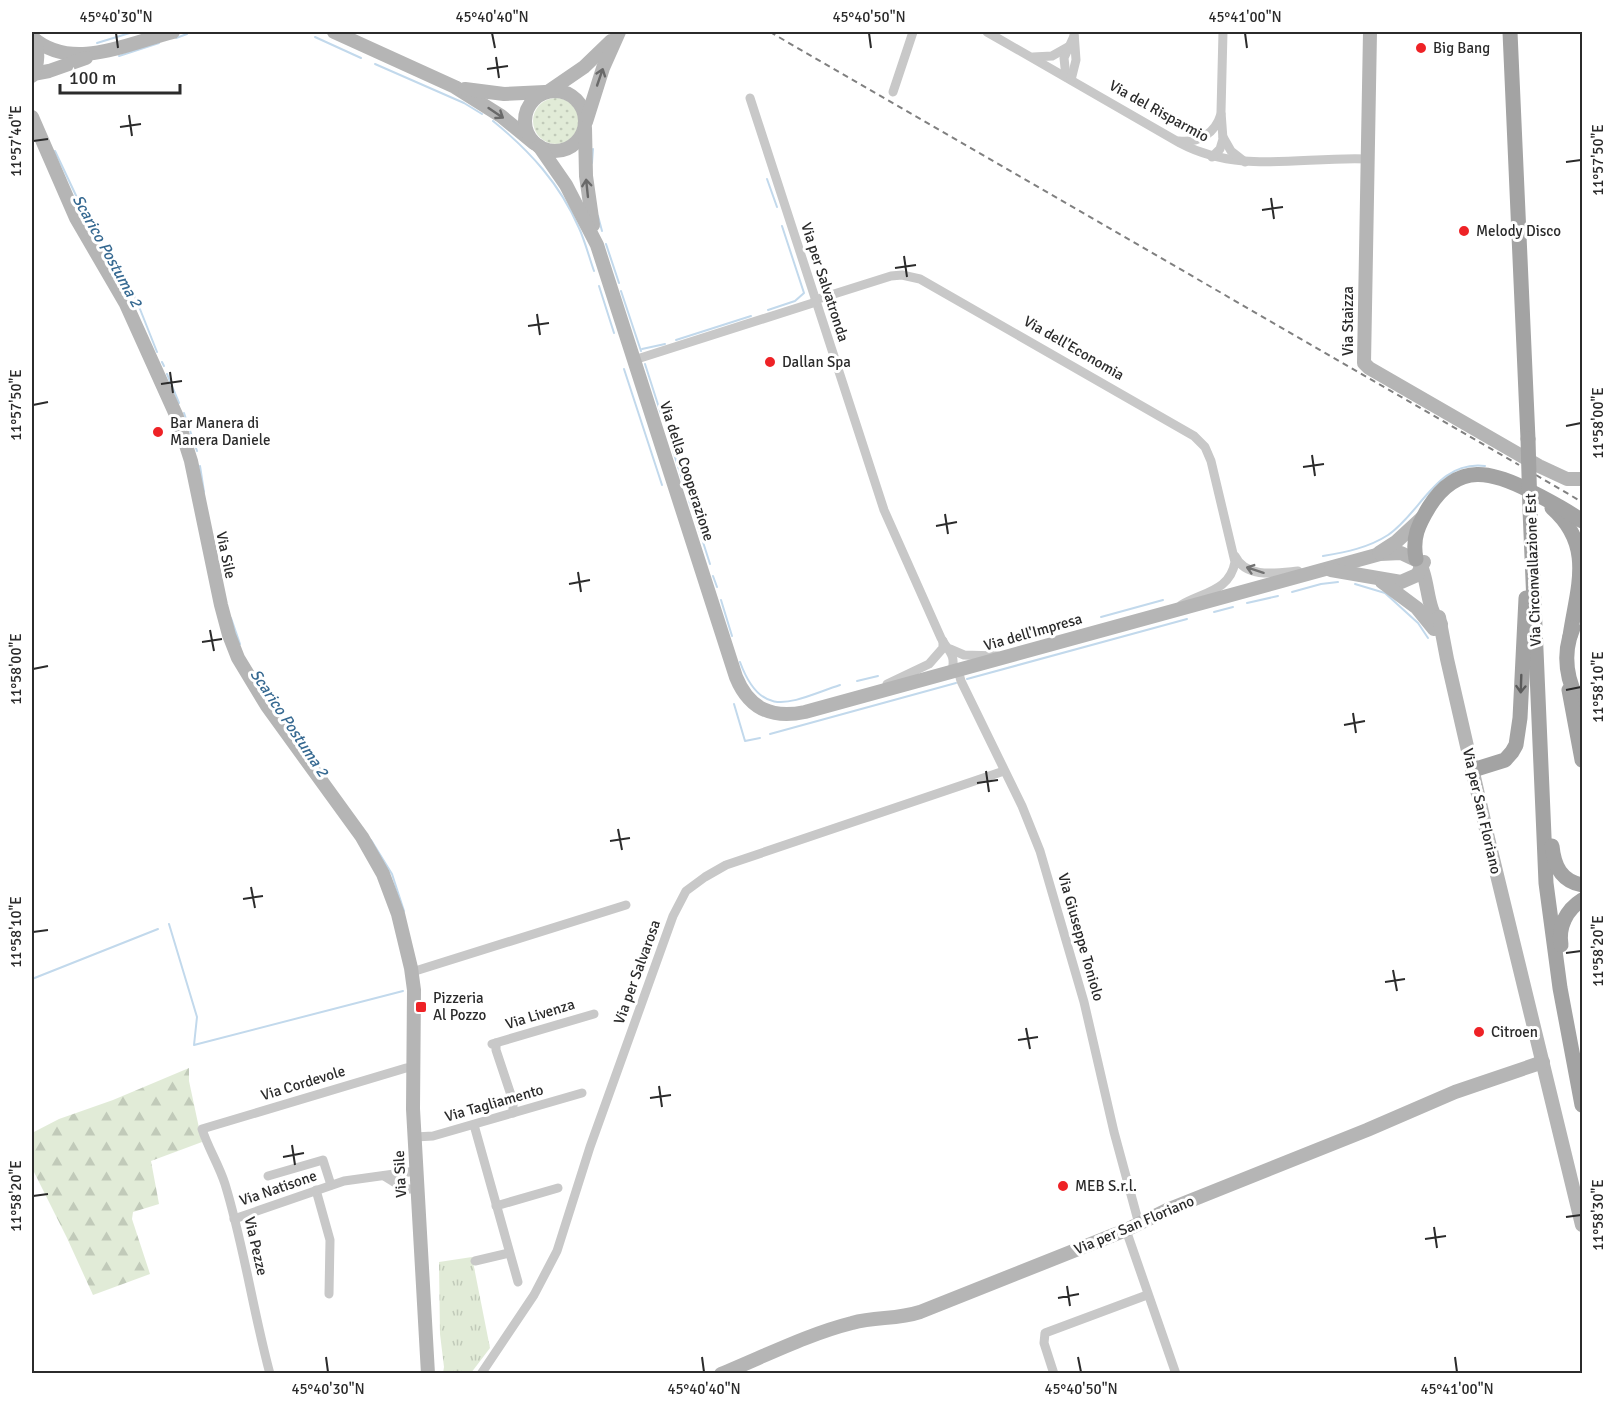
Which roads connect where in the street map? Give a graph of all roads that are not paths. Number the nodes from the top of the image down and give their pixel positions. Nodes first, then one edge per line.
1 (173, 32) edge
2 (334, 32) edge
3 (619, 32) edge
4 (913, 32) edge
5 (987, 32) edge
6 (1074, 32) edge
7 (1223, 32) edge
8 (1370, 32) edge
9 (1510, 32) edge
10 (32, 37) edge
11 (1070, 46) junction
12 (99, 52) junction
13 (1028, 56) junction
14 (32, 75) edge
15 (1069, 78) junction
16 (455, 87) junction
17 (548, 91) junction
18 (893, 92) dead end
19 (750, 98) dead end
20 (32, 106) edge
21 (1221, 112) junction
22 (35, 122) edge
23 (586, 125) junction
24 (1210, 133) junction
25 (1223, 136) junction
26 (1176, 140) junction
27 (537, 145) junction
28 (1212, 156) junction
29 (1368, 159) junction
30 (1247, 163) junction
31 (597, 245) junction
32 (815, 301) junction
33 (634, 360) junction
34 (1581, 479) dead end
35 (1536, 494) junction
36 (1531, 515) junction
37 (1423, 517) junction
38 (1582, 521) edge
39 (1375, 555) junction
40 (1235, 556) junction
41 (1420, 565) junction
42 (1323, 571) junction
43 (1375, 578) junction
44 (1172, 611) junction
45 (1582, 613) edge
46 (1439, 633) junction
47 (1569, 636) junction
48 (945, 645) junction
49 (1009, 657) junction
50 (1447, 659) junction
51 (955, 671) junction
52 (1569, 678) junction
53 (872, 693) junction
54 (753, 702) joint
55 (1582, 706) edge
56 (1582, 760) edge
57 (1541, 769) junction
58 (1473, 770) junction
59 (1004, 771) junction
60 (1582, 885) edge
61 (1582, 900) edge
62 (626, 905) dead end
63 (412, 972) junction
64 (1564, 1012) junction
65 (594, 1014) dead end
66 (1542, 1062) junction
67 (413, 1068) junction
68 (582, 1093) dead end
69 (1582, 1105) edge
70 (513, 1113) junction
71 (474, 1125) junction
72 (202, 1129) joint
73 (415, 1137) junction
74 (416, 1171) junction
75 (268, 1176) dead end
76 (381, 1176) junction
77 (331, 1185) junction
78 (558, 1188) dead end
79 (417, 1189) junction
80 (316, 1190) junction
81 (496, 1206) junction
82 (234, 1219) junction
83 (1139, 1224) junction
84 (1582, 1225) edge
85 (1126, 1230) junction
86 (509, 1253) junction
87 (475, 1261) dead end
88 (518, 1282) dead end
89 (329, 1294) dead end
90 (1147, 1295) junction
91 (270, 1374) edge
92 (428, 1374) edge
93 (481, 1374) edge
94 (721, 1374) edge
95 (1054, 1374) edge
96 (1176, 1374) edge

1 - 12 street
2 - 16 street, Via della Cooperazione
3 - 17 street
23 -> 3 street
4 - 18 street
5 - 13 street, Via del Risparmio
6 - 11 street
6 - 15 street
7 - 21 street
8 - 29 street, Via Staizza
9 - 36 main road, Via Circonvallazione Est, bridge
10 - 12 street
10 - 14 street
11 - 13 street
11 - 15 street
12 - 14 street
13 - 15 street, Via del Risparmio
15 - 26 street, Via del Risparmio
16 - 17 street, Via della Cooperazione
16 -> 27 street, Via della Cooperazione
17 - 23 street
17 - 27 street
19 - 32 street, Via per Salvatronda
20 - 22 street, Via Sile
21 - 24 street
21 - 25 street
22 - 63 street, Via Sile
23 - 27 street
31 -> 23 street, Via della Cooperazione
24 - 26 street
24 - 28 street
25 - 28 street
25 - 30 street
26 - 28 street, Via del Risparmio
27 - 31 street, Via della Cooperazione
28 - 30 street, Via del Risparmio
29 - 30 street, Via del Risparmio
29 - 34 street, Via Staizza
31 - 33 street, Via della Cooperazione
32 - 33 street, Via dell'Economia
32 - 40 street, Via dell'Economia
32 - 48 street, Via per Salvatronda
33 - 54 street, Via della Cooperazione
35 - 37 main road
35 - 38 main road
35 - 47 main road
36 - 57 main road, Via Circonvallazione Est
36 -> 58 main road
37 - 39 street, Via dell'Impresa
37 - 41 main road
39 - 41 street, Via dell'Impresa
39 - 42 street, Via dell'Impresa
42 -> 40 street
40 - 44 street
41 - 43 street, Via dell'Impresa
41 - 46 street, Via per San Floriano
42 - 43 street, Via dell'Impresa
42 - 44 street, Via dell'Impresa
43 - 46 street
44 - 49 street, Via dell'Impresa
45 - 47 main road
46 - 50 street, Via per San Floriano
46 - 50 street
47 - 52 main road
48 - 49 street
48 - 51 street, Via per Salvatronda
48 - 53 street
49 - 51 street, Via dell'Impresa
50 - 58 street, Via per San Floriano
51 - 53 street, Via dell'Impresa
51 - 59 street, Via Giuseppe Toniolo
52 - 55 main road
52 - 56 main road
53 - 54 street, Via dell'Impresa
57 - 60 main road
57 - 64 main road, Via Circonvallazione Est
58 - 66 street, Via per San Floriano
59 - 83 street, Via Giuseppe Toniolo
59 - 93 street, Via per Salvarosa
61 - 64 main road
62 - 63 street
63 - 67 street, Via Sile
64 - 69 main road, Via Circonvallazione Est
65 - 70 street, Via Livenza
66 - 83 street, Via per San Floriano
66 - 84 street, Via per San Floriano
67 - 72 street, Via Cordevole
67 - 73 street, Via Sile
68 - 70 street, Via Tagliamento
70 - 71 street, Via Tagliamento
71 - 73 street, Via Tagliamento
71 - 81 street
72 - 82 street, Via Pezze
73 - 74 street, Via Sile
74 - 76 street, Via Natisone
74 - 79 street, Via Sile
75 - 77 street, Via Natisone
76 - 77 street, Via Natisone
76 - 79 street
77 - 80 street, Via Natisone
78 - 81 street
79 - 92 street, Via Sile
80 - 82 street, Via Natisone
80 - 89 street
81 - 86 street
82 - 91 street, Via Pezze
83 - 85 street, Via per San Floriano
85 - 90 street
85 - 94 street, Via per San Floriano
86 - 87 street
86 - 88 street
90 - 95 street
90 - 96 street

